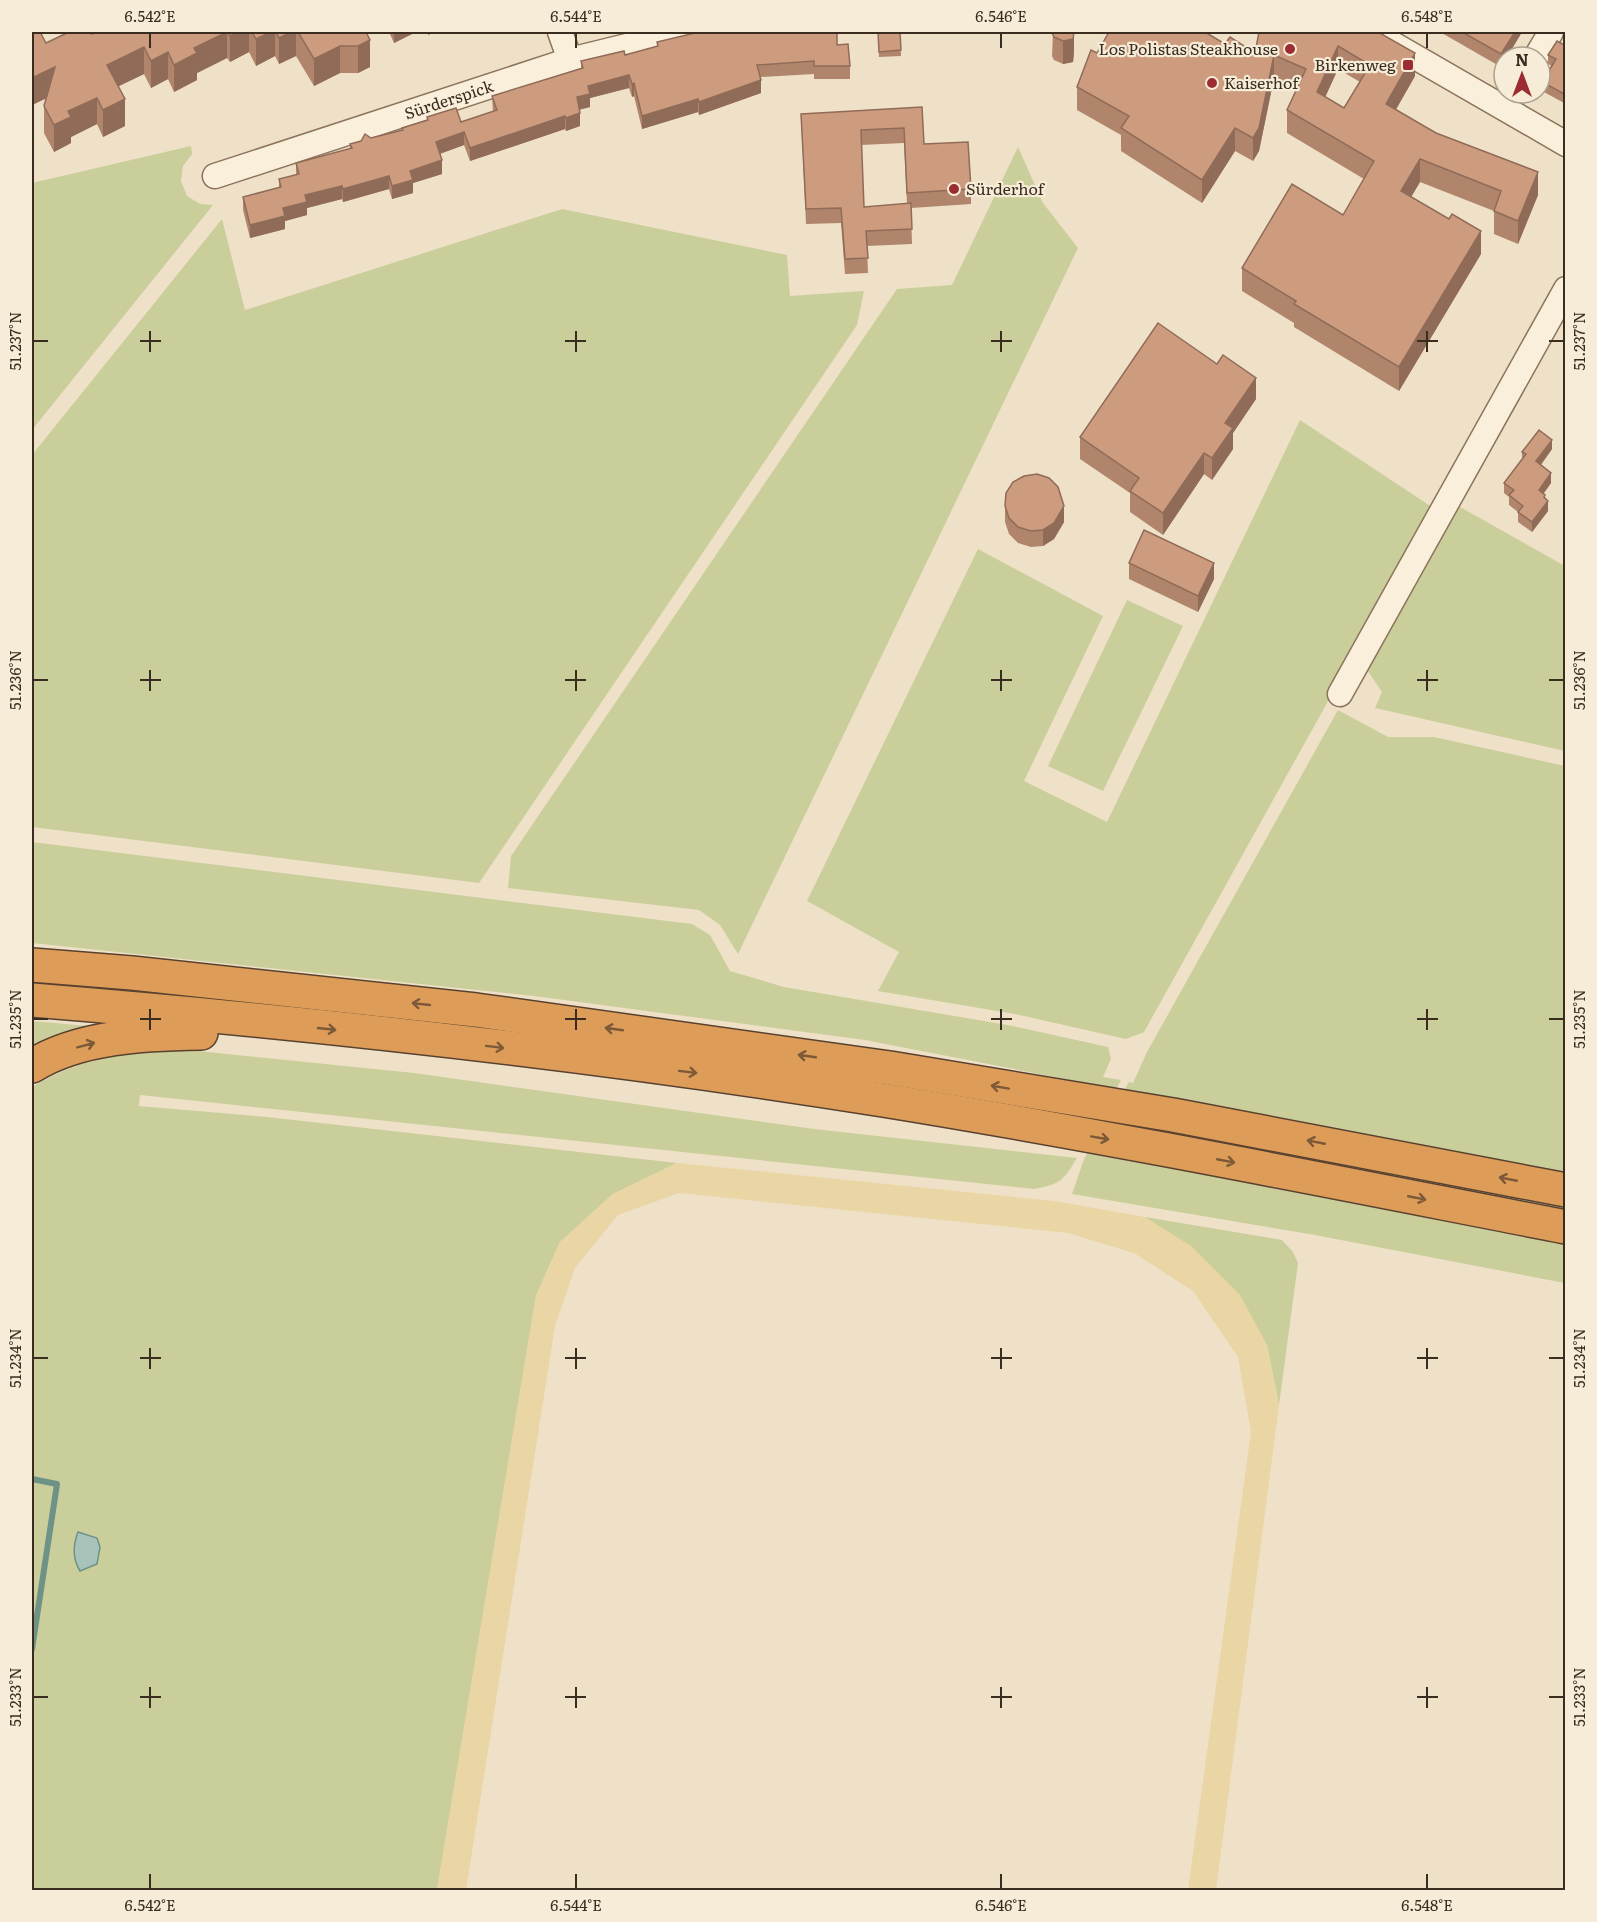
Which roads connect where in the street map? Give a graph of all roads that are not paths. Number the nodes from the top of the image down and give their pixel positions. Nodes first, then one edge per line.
1 (560, 32) edge
2 (684, 32) edge
3 (1372, 32) edge
4 (1551, 32) edge
5 (1543, 45) edge
6 (570, 60) junction
7 (1492, 92) edge
8 (1515, 105) edge
9 (1566, 144) edge
10 (216, 176) dead end
11 (1566, 289) edge
12 (1340, 694) dead end
13 (32, 965) edge
14 (32, 1000) edge
15 (269, 1022) junction
16 (32, 1066) edge
17 (1566, 1190) edge
18 (1566, 1227) edge

1 - 6 street
2 - 6 street, Sürderspick
3 - 7 street
4 - 5 street
6 - 10 street, Sürderspick
8 - 9 street
11 - 12 street
17 -> 13 highway
14 - 15 highway
16 -> 15 highway
15 -> 18 highway

